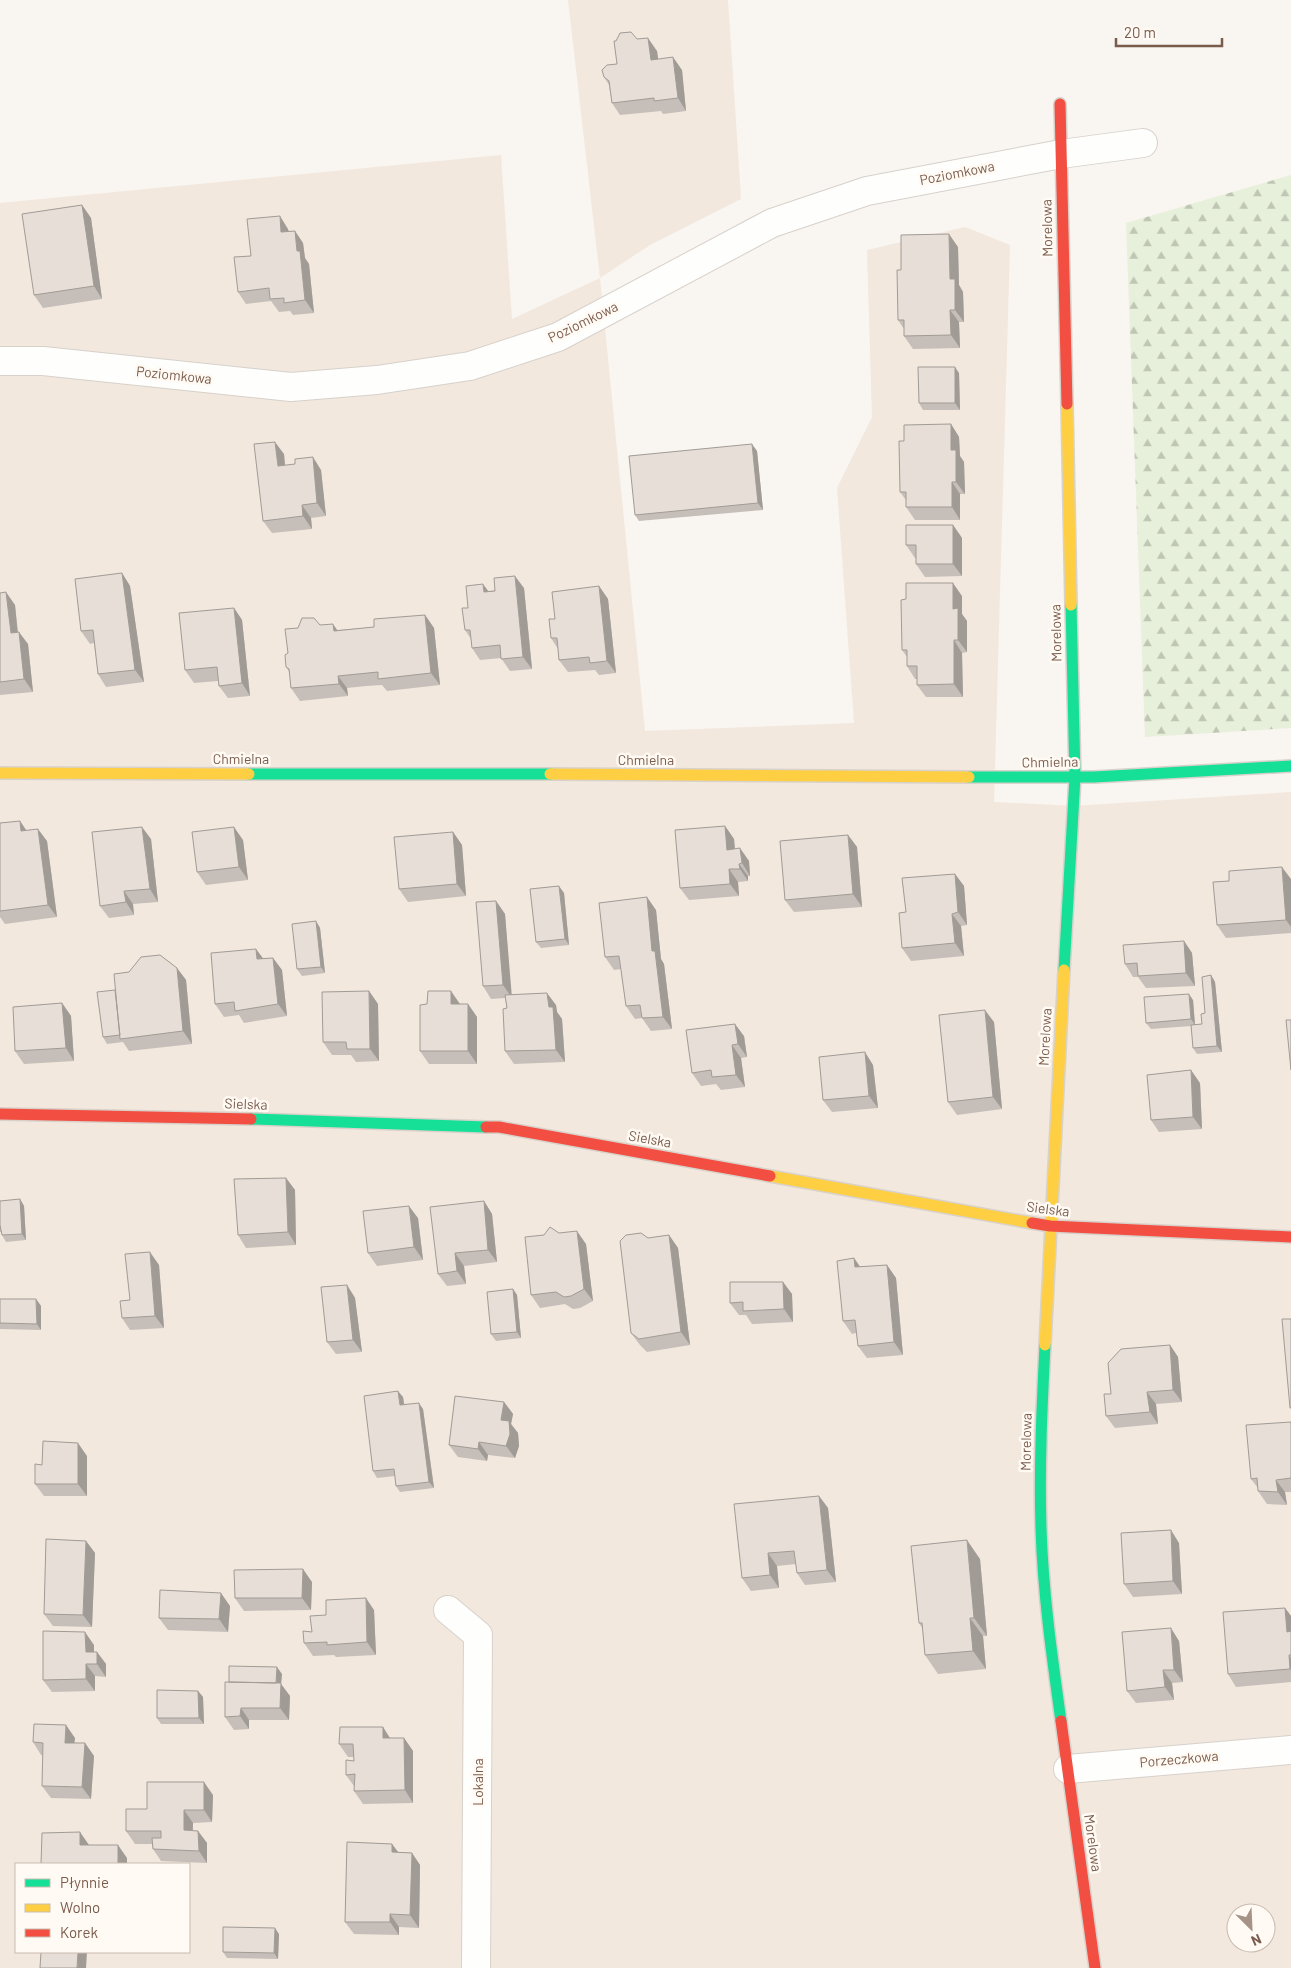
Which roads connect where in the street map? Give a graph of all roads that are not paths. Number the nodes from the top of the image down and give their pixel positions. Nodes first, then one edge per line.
1 (1060, 104) dead end
2 (1143, 142) dead end
3 (1061, 154) junction
4 (0, 361) edge
5 (1291, 766) edge
6 (0, 773) edge
7 (1075, 777) junction
8 (0, 1114) edge
9 (1050, 1226) junction
10 (1291, 1237) edge
11 (448, 1610) dead end
12 (1291, 1750) edge
13 (1068, 1768) junction
14 (476, 1968) edge
15 (1095, 1968) edge

1 - 3 street, Morelowa
2 - 3 street, Poziomkowa
3 - 4 street, Poziomkowa
3 - 7 street, Morelowa
5 - 7 street, Chmielna
6 - 7 street, Chmielna
7 - 9 street, Morelowa
8 - 9 street, Sielska
9 - 10 street, Sielska
9 - 13 street, Morelowa
11 - 14 street, Lokalna
12 - 13 street, Porzeczkowa
13 - 15 street, Morelowa

